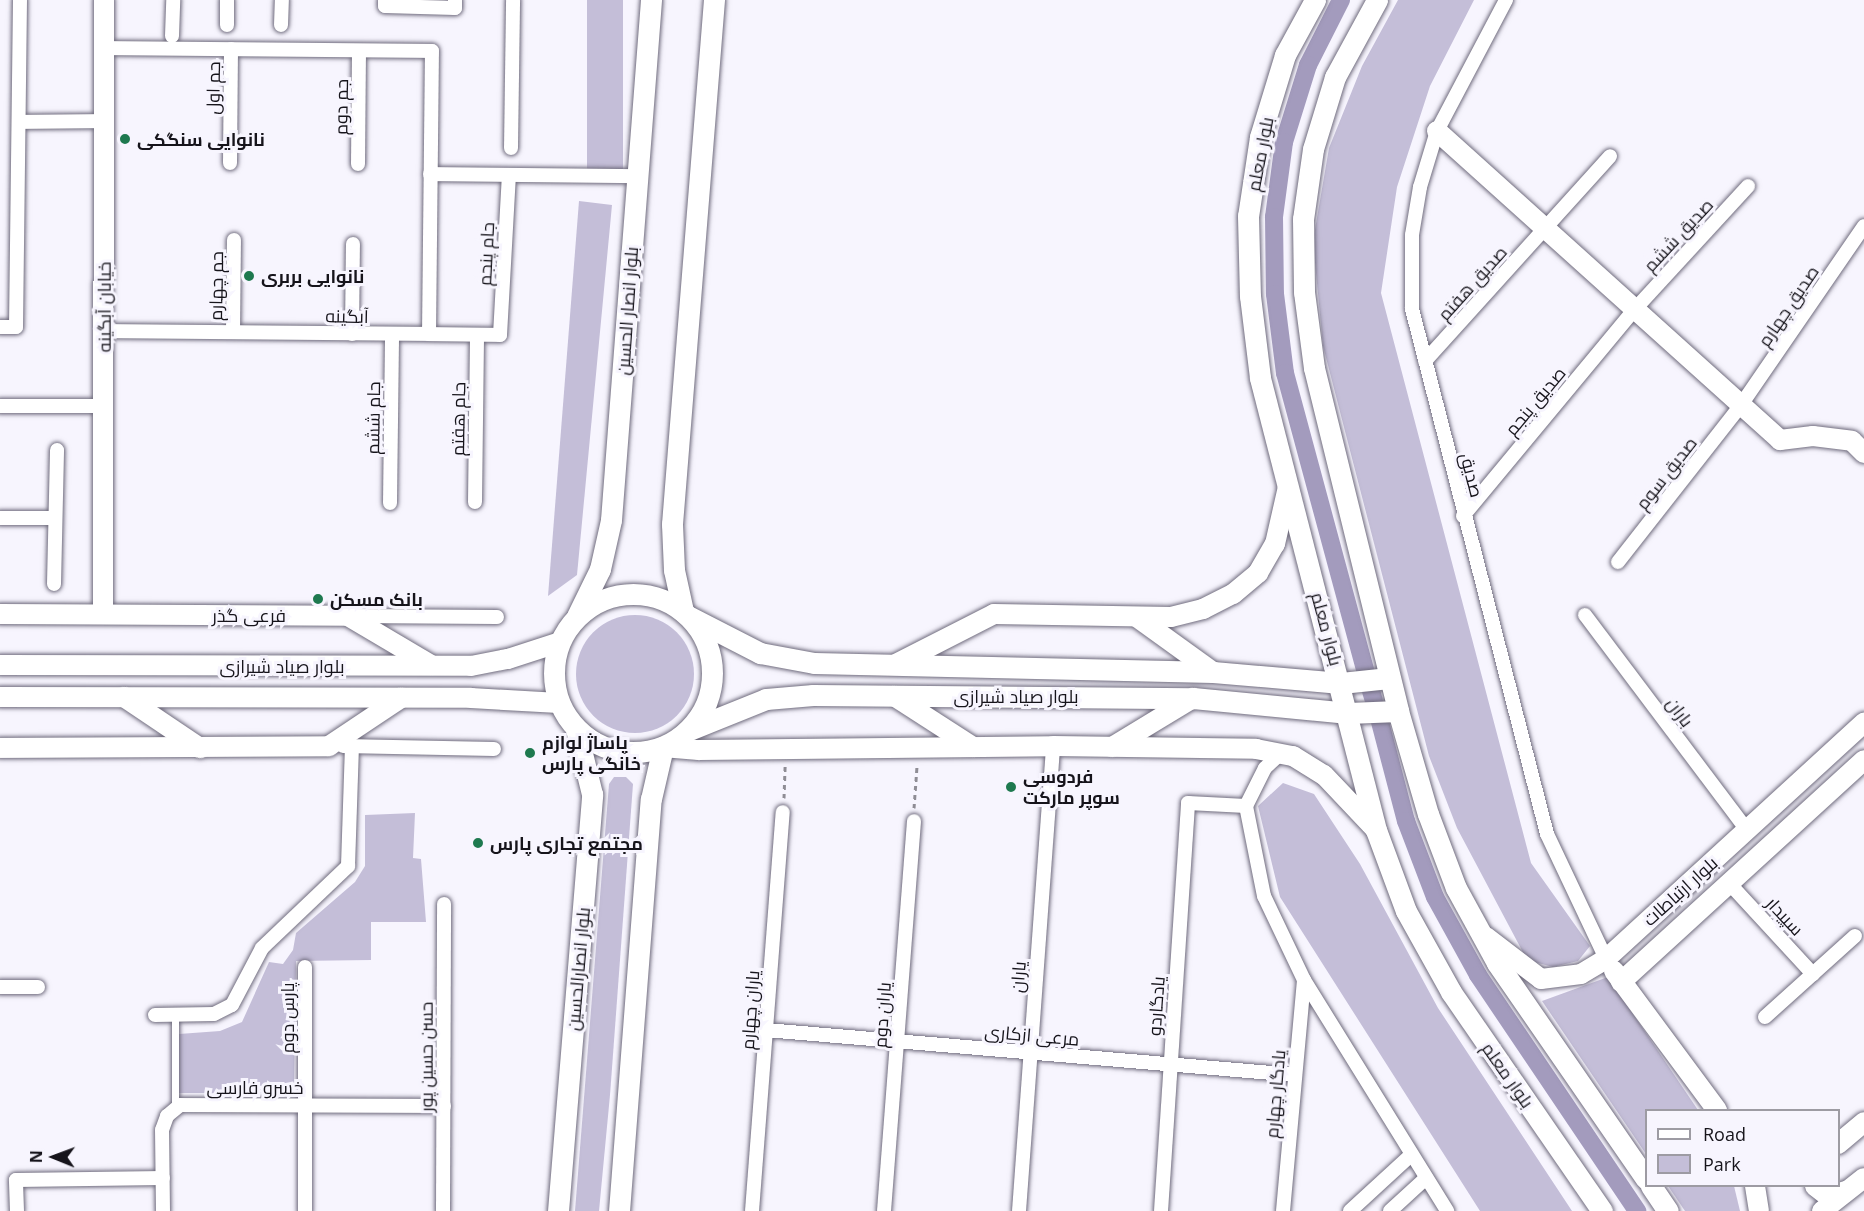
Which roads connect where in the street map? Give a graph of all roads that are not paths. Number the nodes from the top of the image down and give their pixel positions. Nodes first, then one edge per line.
1 (20, 0) edge
2 (104, 0) edge
3 (173, 0) edge
4 (227, 0) edge
5 (282, 0) edge
6 (385, 0) edge
7 (455, 0) edge
8 (513, 0) edge
9 (651, 0) edge
10 (714, 0) edge
11 (1315, 0) edge
12 (1377, 0) edge
13 (1506, 0) edge
14 (227, 25) dead end
15 (281, 25) dead end
16 (172, 36) dead end
17 (104, 48) junction
18 (231, 49) junction
19 (359, 51) junction
20 (104, 120) junction
21 (19, 122) junction
22 (1437, 131) junction
23 (511, 148) dead end
24 (1610, 156) dead end
25 (230, 164) dead end
26 (358, 164) dead end
27 (430, 174) junction
28 (509, 175) junction
29 (638, 176) junction
30 (1748, 186) dead end
31 (1864, 226) edge
32 (1546, 229) junction
33 (234, 240) dead end
34 (353, 244) dead end
35 (1635, 309) junction
36 (0, 327) edge
37 (104, 331) junction
38 (233, 332) junction
39 (352, 334) junction
40 (392, 334) junction
41 (429, 334) junction
42 (477, 335) junction
43 (500, 335) joint
44 (1425, 362) junction
45 (1742, 405) junction
46 (0, 406) edge
47 (104, 406) junction
48 (57, 450) dead end
49 (1864, 453) edge
50 (1288, 487) junction
51 (475, 502) dead end
52 (390, 503) dead end
53 (1463, 516) junction
54 (0, 518) edge
55 (55, 518) junction
56 (1618, 562) dead end
57 (54, 584) dead end
58 (0, 614) edge
59 (103, 614) junction
60 (687, 614) junction
61 (1585, 615) dead end
62 (348, 616) junction
63 (577, 616) junction
64 (497, 617) dead end
65 (1138, 618) junction
66 (560, 642) junction
67 (0, 665) edge
68 (894, 665) junction
69 (432, 666) junction
70 (1213, 672) junction
71 (1389, 678) junction
72 (1341, 683) junction
73 (894, 696) junction
74 (0, 697) edge
75 (124, 697) junction
76 (401, 698) junction
77 (1193, 698) junction
78 (559, 703) junction
79 (1398, 711) junction
80 (1348, 713) junction
81 (1864, 723) edge
82 (576, 729) junction
83 (689, 730) junction
84 (329, 746) junction
85 (1053, 746) junction
86 (352, 747) junction
87 (663, 747) junction
88 (973, 747) junction
89 (1112, 747) junction
90 (0, 748) edge
91 (200, 748) junction
92 (494, 749) dead end
93 (1280, 754) junction
94 (1864, 760) edge
95 (1246, 806) junction
96 (783, 812) road end
97 (914, 821) road end
98 (1376, 830) junction
99 (1747, 830) junction
100 (1730, 883) junction
101 (444, 904) dead end
102 (1479, 930) junction
103 (1855, 936) dead end
104 (1606, 959) junction
105 (305, 967) dead end
106 (1813, 974) junction
107 (1304, 980) junction
108 (1621, 982) junction
109 (0, 987) edge
110 (38, 987) dead end
111 (175, 1014) junction
112 (154, 1015) dead end
113 (1765, 1017) dead end
114 (766, 1030) junction
115 (898, 1041) junction
116 (1030, 1053) junction
117 (1171, 1064) junction
118 (1295, 1075) junction
119 (305, 1105) junction
120 (444, 1106) junction
121 (1716, 1109) edge
122 (175, 1110) junction
123 (1864, 1122) edge
124 (1840, 1143) edge
125 (1411, 1155) junction
126 (1645, 1176) edge
127 (163, 1178) junction
128 (1426, 1178) junction
129 (1856, 1184) edge
130 (1652, 1187) edge
131 (1755, 1187) edge
132 (1817, 1187) edge
133 (16, 1211) edge
134 (163, 1211) edge
135 (305, 1211) edge
136 (443, 1211) edge
137 (558, 1211) edge
138 (619, 1211) edge
139 (752, 1211) edge
140 (884, 1211) edge
141 (1019, 1211) edge
142 (1161, 1211) edge
143 (1283, 1211) edge
144 (1350, 1211) edge
145 (1390, 1211) edge
146 (1447, 1211) edge
147 (1602, 1211) edge
148 (1668, 1211) edge
149 (1759, 1211) edge
150 (1822, 1211) edge

1 - 21 street
2 - 17 street, خیابان آبگینه
3 - 16 street
4 - 14 street
5 - 15 street
6 - 7 street
8 - 23 street
9 - 29 main road, بلوار انصار الحسین
10 - 60 main road
11 - 50 main road, بلوار معلم
12 - 71 main road
13 - 22 street, صدیق
17 - 18 street
17 - 20 street, خیابان آبگینه
18 - 19 street
18 - 25 street, جم اول
19 - 26 street, جم دوم
19 - 27 street
20 - 21 street
20 - 37 street, خیابان آبگینه
21 - 36 street
22 - 32 street
22 - 44 street, صدیق
24 - 32 street, صدیق هفتم
27 - 28 street
27 - 41 street
28 - 29 street
28 - 43 street, جام پنجم
29 - 63 main road, بلوار انصار الحسین
30 - 35 street, صدیق ششم
31 - 45 street, صدیق چهارم
32 - 35 street
32 - 44 street, صدیق هفتم
33 - 38 street, جم چهارم
34 - 39 street
35 - 45 street
35 - 53 street, صدیق پنجم
37 - 38 street, آبگینه
37 - 47 street, خیابان آبگینه
38 - 39 street, آبگینه
39 - 40 street, آبگینه
40 - 41 street, آبگینه
40 - 52 street, جام ششم
41 - 42 street, آبگینه
42 - 43 street, آبگینه
42 - 51 street, جام هفتم
44 - 53 street, صدیق
45 - 49 street
45 - 56 street, صدیق سوم
46 - 47 street
47 - 59 street, خیابان آبگینه
48 - 55 street
50 - 65 street
50 - 72 main road, بلوار معلم
53 - 104 street, صدیق
54 - 55 street
55 - 57 street
58 - 59 street, فرعی گذر
59 - 62 street, فرعی گذر
60 - 63 main road
60 - 68 main road, بلوار صیاد شیرازی
60 - 83 main road
61 - 99 street, باران
62 - 64 street, فرعی گذر
62 - 69 street
63 - 66 main road
65 - 68 street
65 - 70 street
66 - 69 street, بلوار صیاد شیرازی
66 - 78 main road
67 - 69 street, بلوار صیاد شیرازی
68 - 70 main road, بلوار صیاد شیرازی
70 - 72 main road, بلوار صیاد شیرازی
71 - 72 main road, بلوار صیاد شیرازی
71 - 79 main road
72 - 80 main road, بلوار معلم
73 - 77 main road, بلوار صیاد شیرازی
73 - 83 main road, بلوار صیاد شیرازی
73 - 88 street
74 - 75 street, بلوار صیاد شیرازی
75 - 76 street, بلوار صیاد شیرازی
75 - 91 street
76 - 78 street, بلوار صیاد شیرازی
76 - 84 street
77 - 80 main road, بلوار صیاد شیرازی
77 - 89 street
78 - 82 main road
79 - 80 main road, بلوار صیاد شیرازی
79 - 102 main road
80 - 98 main road, بلوار معلم
81 - 99 street, بلوار ارتباطات
82 - 87 main road
82 - 137 main road, بلوار انصارالحسین
83 - 87 main road
84 - 86 street
84 - 91 street
85 - 88 street
85 - 89 street
85 - 116 street, یاران
86 - 92 street
86 - 111 street
87 - 88 street
87 - 138 main road
89 - 93 street
90 - 91 street
93 - 95 street
93 - 98 street
94 - 100 street, بلوار ارتباطات
95 - 107 street
95 - 117 street, یادگار‌دو
96 - 114 street, یاران چهارم
97 - 115 street, یاران دوم
98 - 147 main road, بلوار معلم
99 - 104 street, بلوار ارتباطات
100 - 106 street, سپیدار
100 - 108 street, بلوار ارتباطات
101 - 120 street, حسن حسین پور
102 - 104 street, بلوار ارتباطات
102 - 126 main road
103 - 106 street
104 - 108 street
105 - 119 street, پارس دوم
106 - 113 street
107 - 118 street, یادگار چهارم
107 - 125 street
108 - 121 street
109 - 110 street
111 - 112 street
111 - 122 lane
114 - 115 street, مرعی ازکاری
114 - 139 street, یاران چهارم
115 - 116 street, مرعی ازکاری
115 - 140 street, یاران دوم
116 - 117 street, مرعی ازکاری
116 - 141 street, یاران
117 - 118 street, مرعی ازکاری
117 - 142 street, یادگار‌دو
118 - 143 street, یادگار چهارم
119 - 120 street, خسرو فارسی
119 - 122 street, خسرو فارسی
119 - 135 street, پارس دوم
120 - 136 street, حسن حسین پور
122 - 127 street
123 - 124 street
125 - 128 street
125 - 144 street
127 - 133 street
127 - 134 street
128 - 145 street
128 - 146 street
129 - 132 street
129 - 150 street
130 - 148 main road
131 - 149 street

